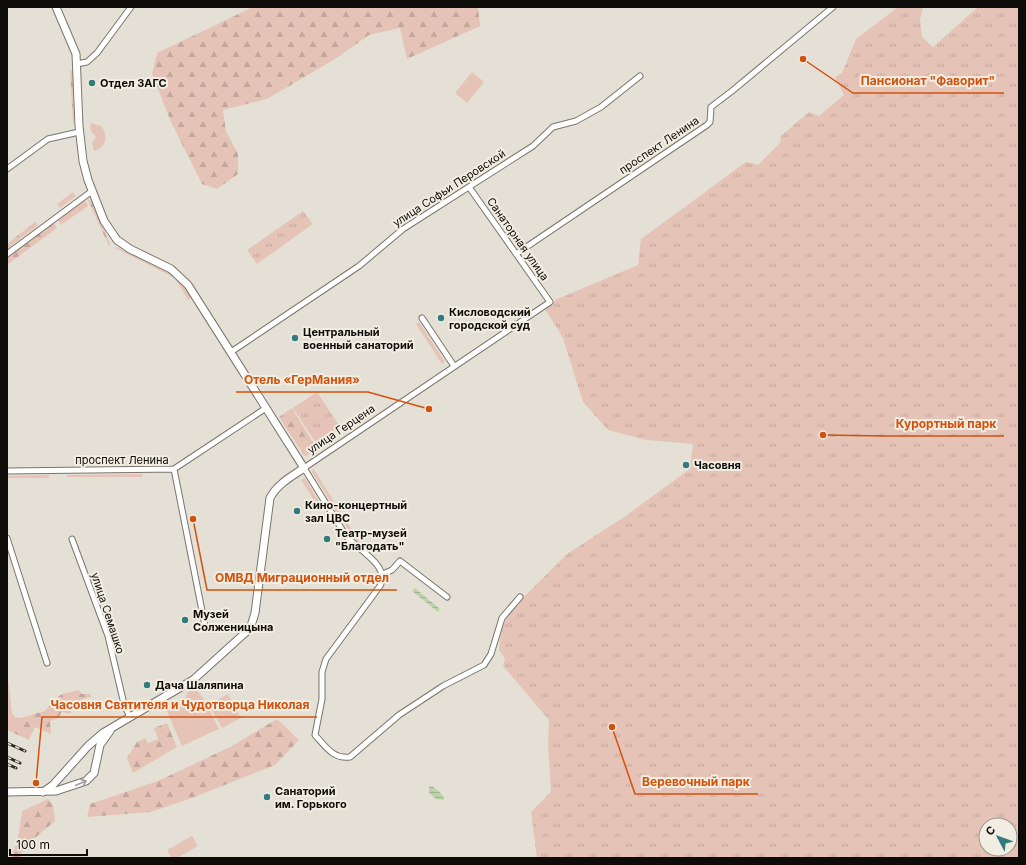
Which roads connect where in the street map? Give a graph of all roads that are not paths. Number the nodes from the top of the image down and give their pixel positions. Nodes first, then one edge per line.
1 (56, 7) edge
2 (131, 7) edge
3 (832, 7) edge
4 (76, 64) junction
5 (640, 76) dead end
6 (79, 132) junction
7 (7, 169) edge
8 (469, 187) junction
9 (92, 191) junction
10 (7, 254) edge
11 (516, 254) junction
12 (550, 302) joint
13 (422, 318) dead end
14 (231, 352) junction
15 (454, 366) junction
16 (266, 408) junction
17 (304, 468) junction
18 (174, 469) junction
19 (7, 471) edge
20 (7, 538) edge
21 (72, 539) dead end
22 (383, 574) junction
23 (447, 596) dead end
24 (520, 597) dead end
25 (205, 626) dead end
26 (47, 663) dead end
27 (130, 717) junction
28 (110, 731) junction
29 (7, 792) edge
30 (43, 792) junction

1 - 4 main road
2 - 4 street
3 - 11 street, проспект Ленина
4 - 6 main road
5 - 8 street, улица Софьи Перовской
6 - 7 street
6 - 9 main road
8 - 11 street, Санаторная улица
8 - 14 street, улица Софьи Перовской
9 - 10 street
9 - 14 main road
11 - 12 street, Санаторная улица
12 - 15 street, улица Герцена
13 - 15 street
14 - 16 main road
15 - 17 street, улица Герцена
16 - 17 main road
16 - 18 street, проспект Ленина
17 - 22 street
17 - 27 main road, улица Герцена
18 - 19 street, проспект Ленина
18 - 25 street
20 - 26 street
21 - 27 street, улица Семашко
22 - 23 street
22 - 24 street
27 - 28 main road
28 - 30 main road
30 -> 28 main road
29 - 30 main road

